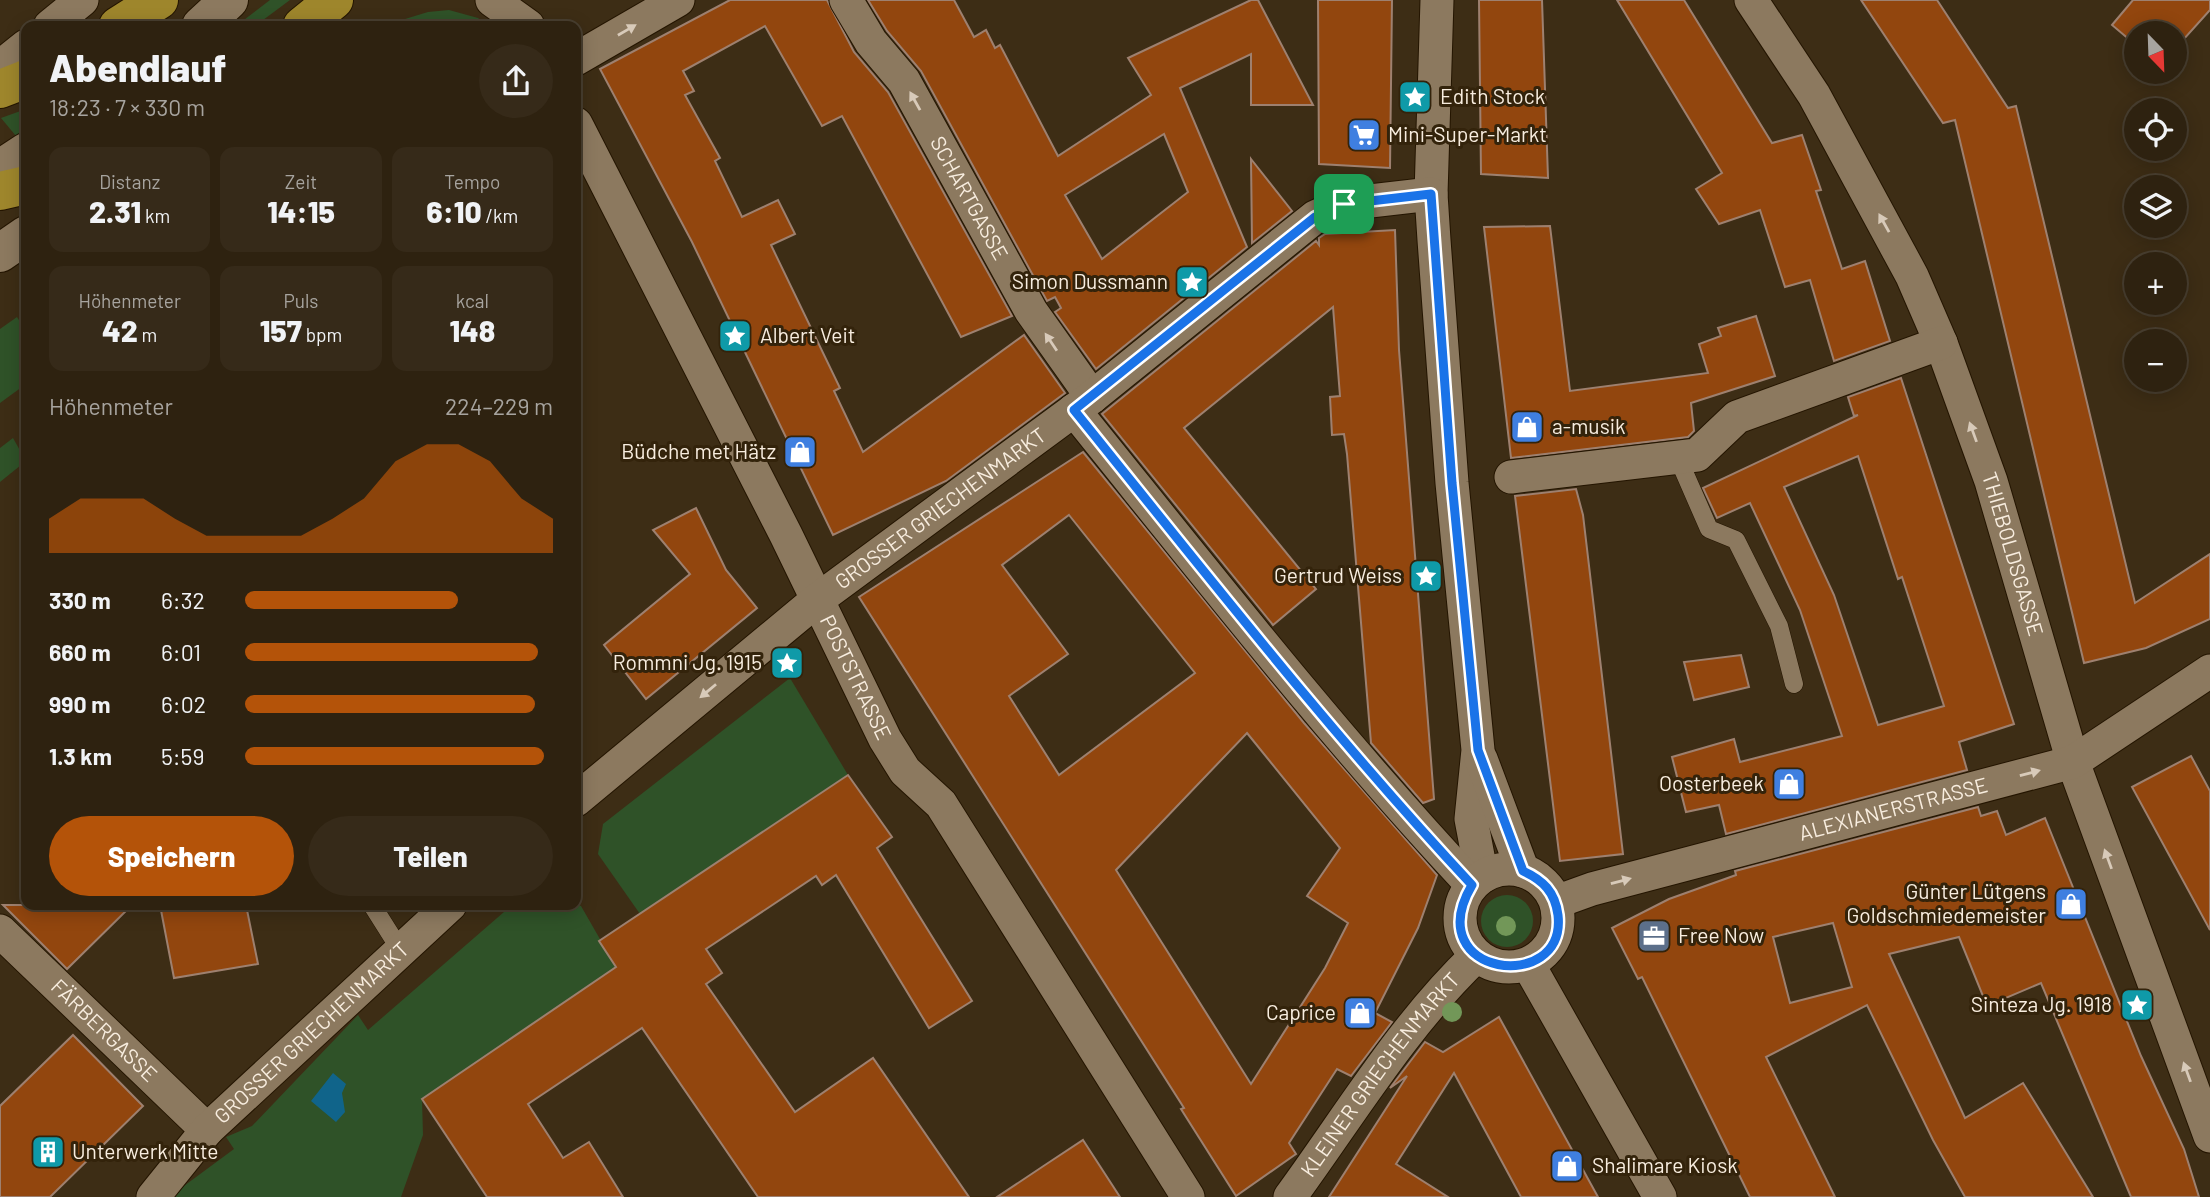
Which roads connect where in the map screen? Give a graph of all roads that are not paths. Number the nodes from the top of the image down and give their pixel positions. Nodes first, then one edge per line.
1 (82, 0) edge
2 (159, 0) edge
3 (229, 0) edge
4 (492, 0) edge
5 (519, 0) edge
6 (678, 0) edge
7 (846, 0) edge
8 (1437, 0) edge
9 (1751, 0) edge
10 (56, 21) edge
11 (126, 21) edge
12 (206, 21) edge
13 (522, 21) edge
14 (527, 21) edge
15 (21, 50) edge
16 (581, 56) edge
17 (0, 67) edge
18 (21, 81) edge
19 (0, 89) edge
20 (581, 134) edge
21 (21, 155) edge
22 (0, 169) edge
23 (21, 186) edge
24 (0, 191) edge
25 (1431, 194) junction
26 (21, 238) edge
27 (0, 253) edge
28 (1941, 343) junction
29 (1083, 403) junction
30 (1678, 458) junction
31 (1511, 477) dead end
32 (817, 600) junction
33 (2210, 671) edge
34 (1794, 684) dead end
35 (1478, 750) junction
36 (2073, 762) junction
37 (581, 796) edge
38 (1523, 871) junction
39 (1477, 881) junction
40 (1556, 902) junction
41 (375, 910) edge
42 (445, 910) edge
43 (0, 931) edge
44 (401, 951) junction
45 (1476, 956) junction
46 (1528, 964) junction
47 (207, 1130) junction
48 (2210, 1136) edge
49 (153, 1197) edge
50 (1188, 1197) edge
51 (1290, 1197) edge
52 (1660, 1197) edge

1 - 10 street
2 - 11 main road
3 - 12 main road
4 - 13 street
5 - 14 street
16 -> 6 street
29 -> 7 street, SCHARTGASSE
8 - 25 street
28 -> 9 street, THIEBOLDSGASSE
15 - 17 street
18 - 19 main road
20 - 32 street, POSTSTRASSE
21 - 22 main road
23 - 24 main road
25 - 29 street, GROSSER GRIECHENMARKT
25 - 35 street
26 - 27 main road
28 - 30 street
36 -> 28 street, THIEBOLDSGASSE
29 - 32 street, GROSSER GRIECHENMARKT
29 - 39 street, SCHARTGASSE
30 - 31 street
30 - 34 lane
32 -> 37 street, GROSSER GRIECHENMARKT
32 - 50 street, POSTSTRASSE
33 - 36 street, ALEXIANERSTRASSE
35 - 38 street
35 - 39 street
40 -> 36 street, ALEXIANERSTRASSE
48 -> 36 street, THIEBOLDSGASSE
38 - 39 street
38 - 40 street
39 - 45 street
40 - 46 street
41 - 44 lane
42 - 44 street, GROSSER GRIECHENMARKT
43 - 47 street, FÄRBERGASSE
44 - 47 street, GROSSER GRIECHENMARKT
45 - 46 street
45 - 51 street, KLEINER GRIECHENMARKT
46 - 52 street
47 - 49 street, GROSSER GRIECHENMARKT

